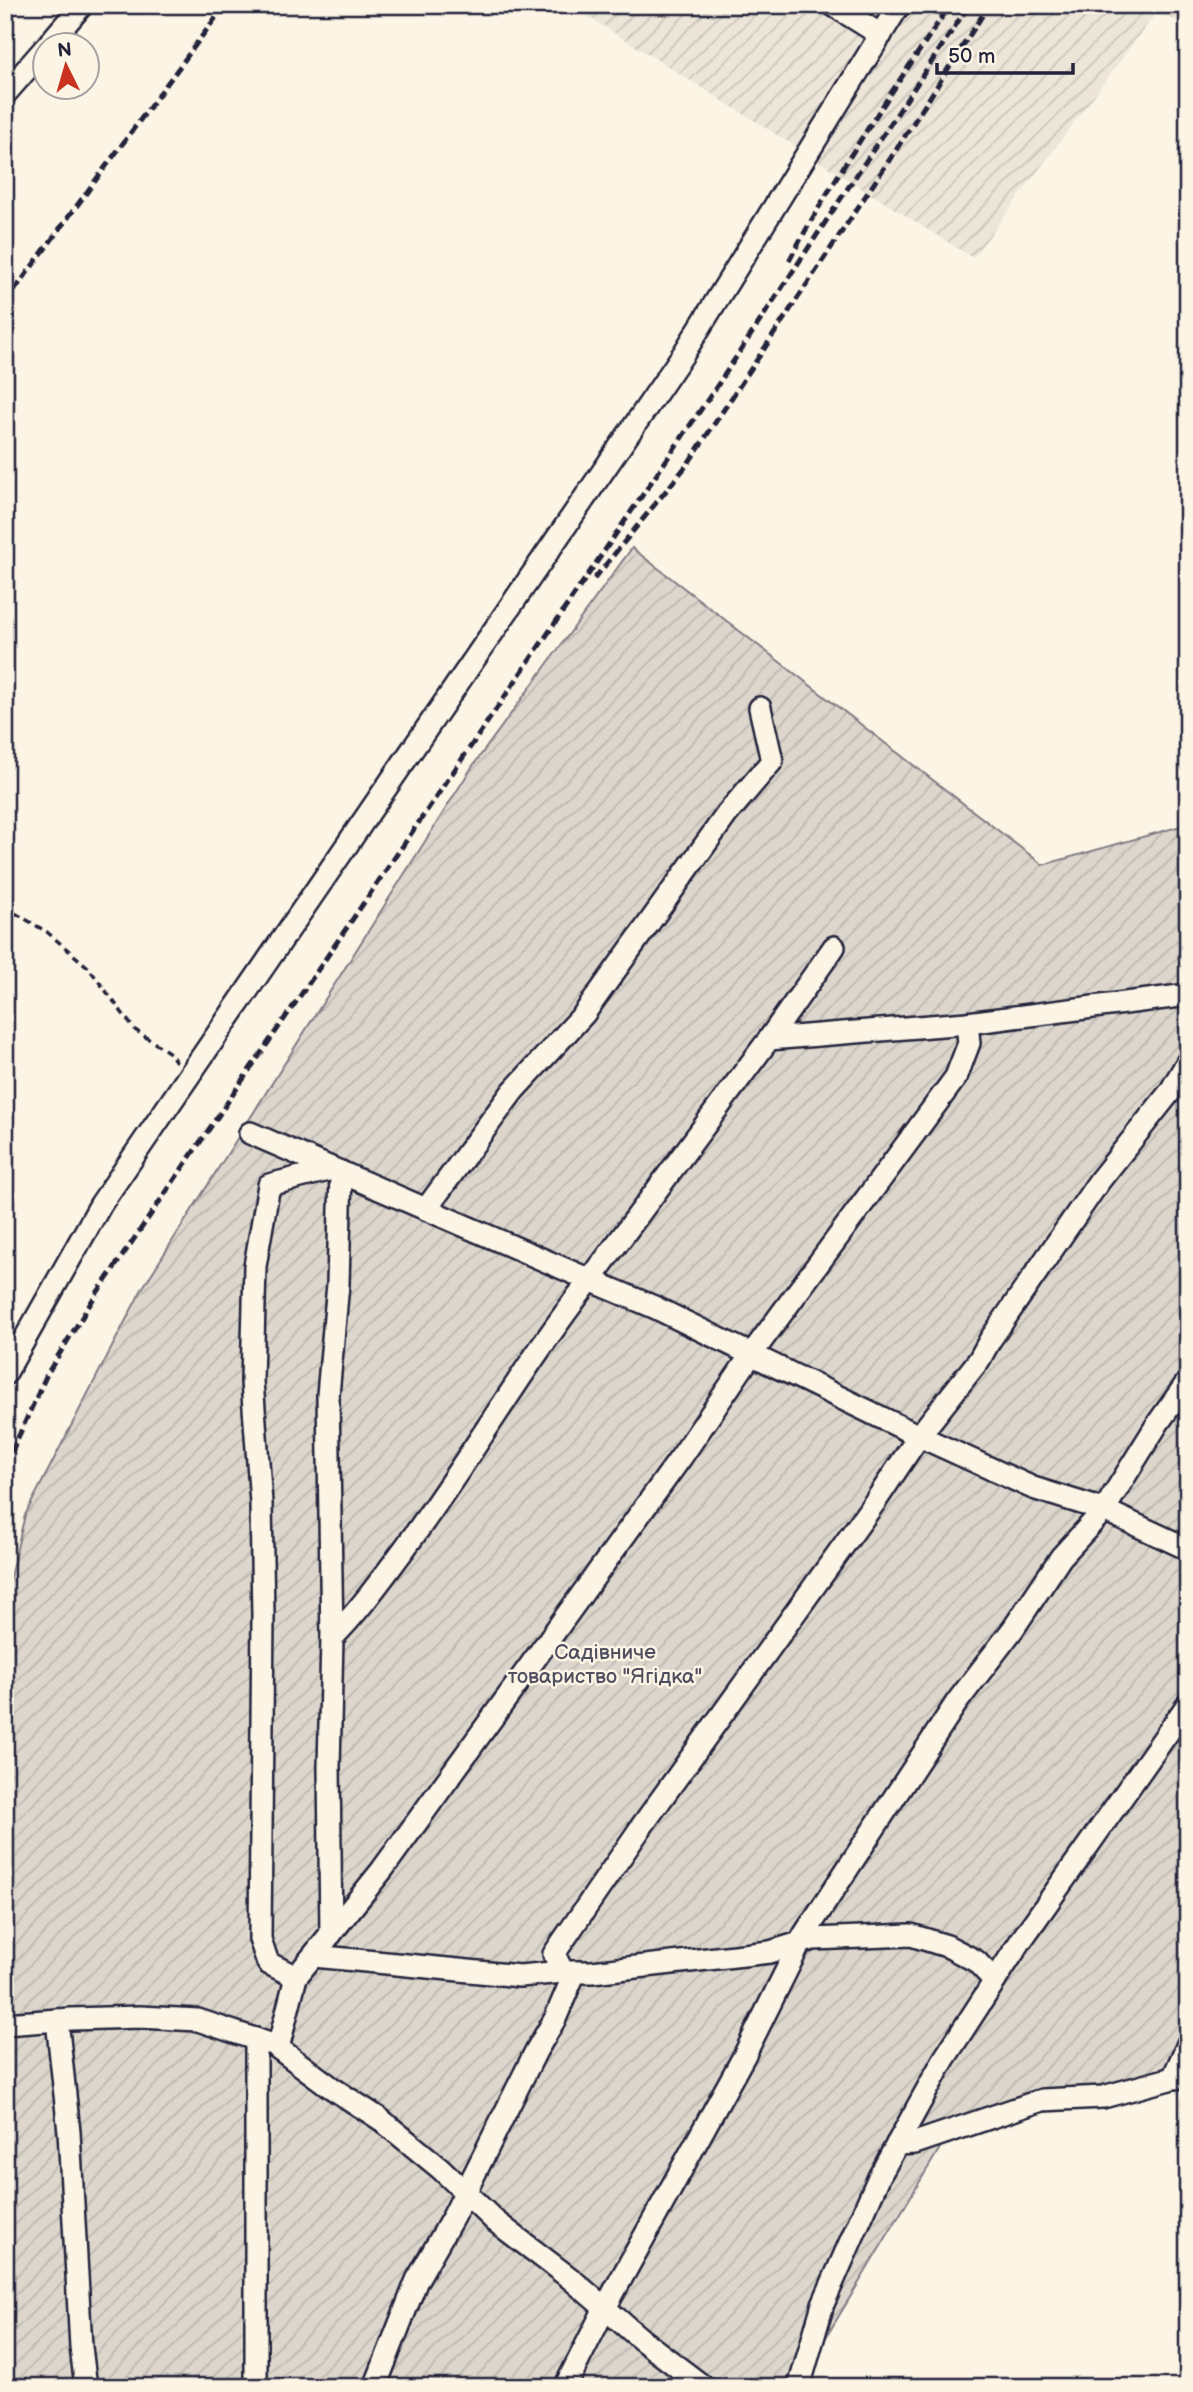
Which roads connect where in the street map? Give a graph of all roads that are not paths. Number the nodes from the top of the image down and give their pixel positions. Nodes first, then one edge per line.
1 (82, 5) edge
2 (833, 5) edge
3 (899, 5) edge
4 (58, 32) edge
5 (881, 35) junction
6 (32, 62) edge
7 (5, 94) edge
8 (760, 708) dead end
9 (834, 947) dead end
10 (1188, 995) edge
11 (967, 1023) junction
12 (769, 1039) junction
13 (1188, 1061) edge
14 (250, 1133) dead end
15 (337, 1171) junction
16 (426, 1209) junction
17 (590, 1280) junction
18 (751, 1355) junction
19 (5, 1374) edge
20 (1188, 1381) edge
21 (919, 1436) junction
22 (1104, 1510) junction
23 (1188, 1549) edge
24 (332, 1638) junction
25 (1188, 1704) edge
26 (331, 1934) junction
27 (314, 1955) junction
28 (569, 1972) junction
29 (296, 1978) junction
30 (995, 1981) junction
31 (57, 2020) junction
32 (5, 2024) edge
33 (256, 2039) junction
34 (1188, 2044) edge
35 (278, 2048) junction
36 (1180, 2078) edge
37 (897, 2144) junction
38 (605, 2308) junction
39 (86, 2387) edge
40 (256, 2387) edge
41 (375, 2387) edge
42 (565, 2387) edge
43 (704, 2387) edge
44 (799, 2387) edge

1 - 4 street
2 - 5 street
3 - 5 street
5 - 19 street
6 - 7 street
8 - 16 street
9 - 12 street
10 - 11 street
11 - 12 street
11 - 18 street
12 - 17 street
13 - 21 street
14 - 15 street
15 - 16 street
15 - 24 street
15 - 29 street
16 - 17 street
17 - 18 street
17 - 24 street
18 - 21 street
18 - 26 street
20 - 22 street
21 - 22 street
21 - 28 street
22 - 23 street
22 - 38 street
24 - 26 street
25 - 30 street
26 - 27 street
27 - 28 street
27 - 29 street
28 - 30 street
28 - 41 street
29 - 35 street
30 - 37 street
31 - 32 street
31 - 33 street
31 - 39 street
33 - 35 street
33 - 40 street
34 - 36 street
35 - 38 street
36 - 37 street
37 - 44 street
38 - 42 street
38 - 43 street

